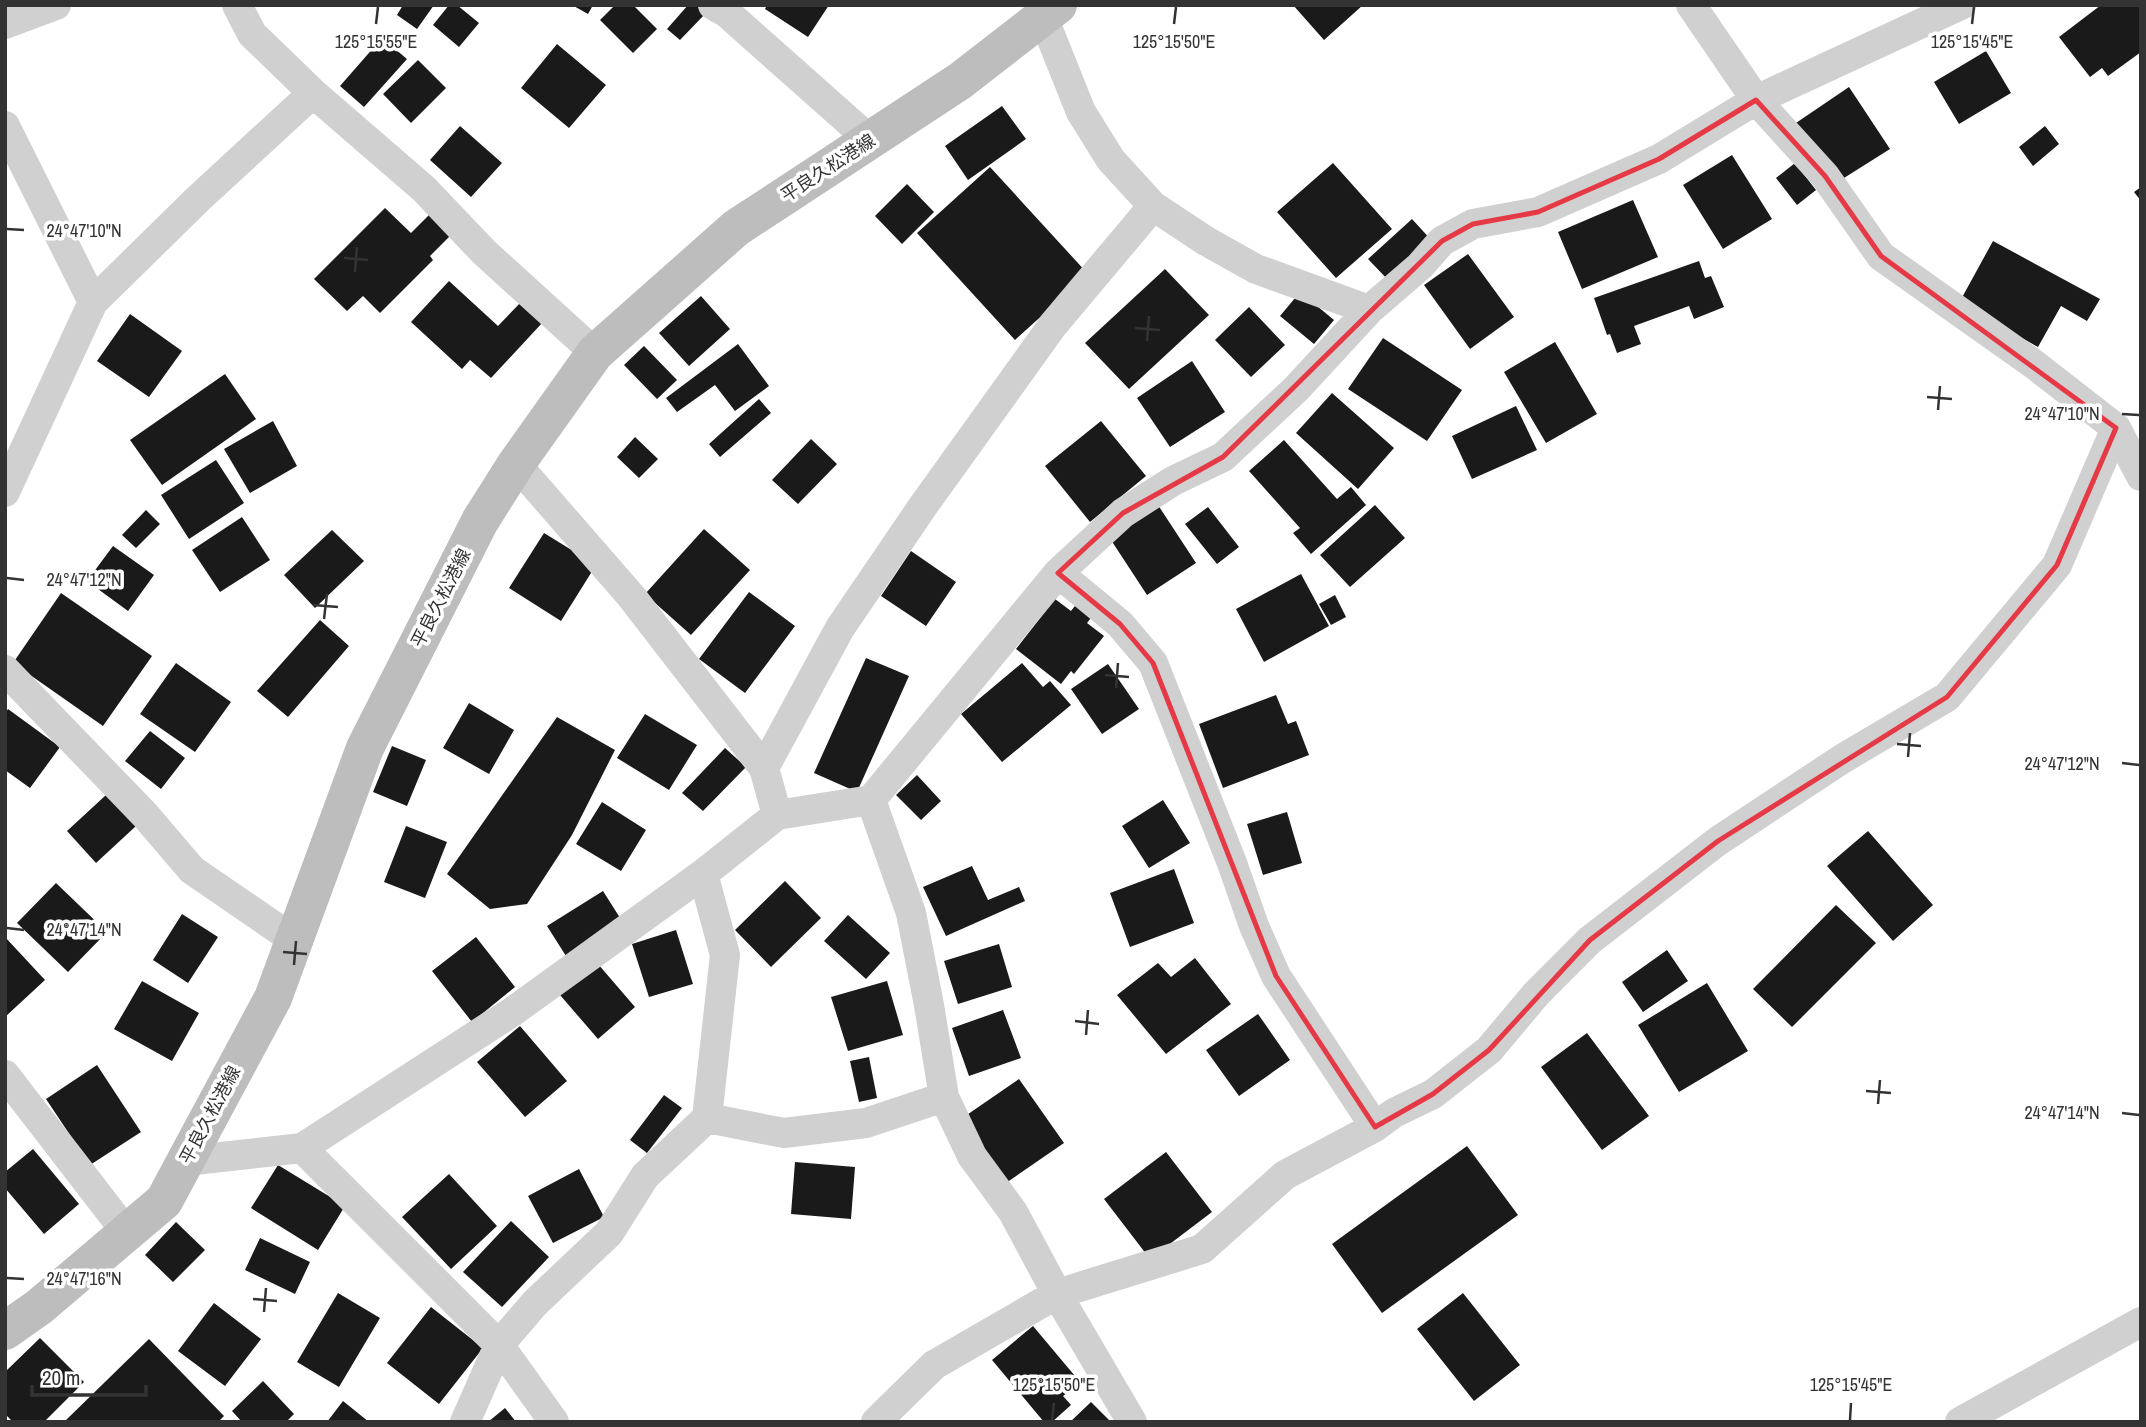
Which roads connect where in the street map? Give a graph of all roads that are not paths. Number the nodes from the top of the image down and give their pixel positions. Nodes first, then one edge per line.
1 (56, 5) edge
2 (237, 5) edge
3 (713, 5) edge
4 (1691, 5) edge
5 (1961, 5) edge
6 (1050, 11) edge
7 (5, 24) edge
8 (313, 93) junction
9 (1756, 100) junction
10 (5, 126) edge
11 (870, 140) junction
12 (1153, 206) junction
13 (93, 302) junction
14 (1369, 310) junction
15 (594, 353) junction
16 (2116, 428) junction
17 (516, 464) junction
18 (2141, 476) edge
19 (5, 492) edge
20 (1058, 572) junction
21 (5, 670) edge
22 (764, 768) junction
23 (871, 800) junction
24 (777, 815) junction
25 (704, 874) junction
26 (294, 940) junction
27 (5, 1074) edge
28 (944, 1097) junction
29 (707, 1118) junction
30 (1375, 1128) junction
31 (302, 1148) junction
32 (186, 1161) junction
33 (127, 1233) junction
34 (1057, 1294) junction
35 (2141, 1322) edge
36 (5, 1331) edge
37 (499, 1345) junction
38 (465, 1422) edge
39 (554, 1422) edge
40 (876, 1422) edge
41 (1132, 1422) edge
42 (1960, 1422) edge

1 - 7 street
2 - 8 street
3 - 11 street
4 - 9 street
5 - 9 street
6 - 11 main road, 平良久松港線
6 - 12 street
8 - 13 street
8 - 15 street
9 - 14 street
9 - 16 street
10 - 13 street
11 - 15 main road, 平良久松港線
12 - 14 street
12 - 22 street
13 - 19 street
14 - 20 street
15 - 17 main road, 平良久松港線
16 - 18 street
16 - 30 street
17 - 22 street
17 - 26 main road, 平良久松港線
20 - 23 street
20 - 30 street
21 - 26 street
22 - 24 street
23 - 24 street
23 - 28 street
24 - 25 street
25 - 29 street
25 - 31 street
26 - 32 main road, 平良久松港線
27 - 33 street
28 - 29 street
28 - 34 street
29 - 37 street
30 - 34 street
31 - 32 street
31 - 37 street
32 - 33 main road, 平良久松港線
33 - 36 main road, 平良久松港線
34 - 40 street
34 - 41 street
35 - 42 street
37 - 38 street
37 - 39 street

